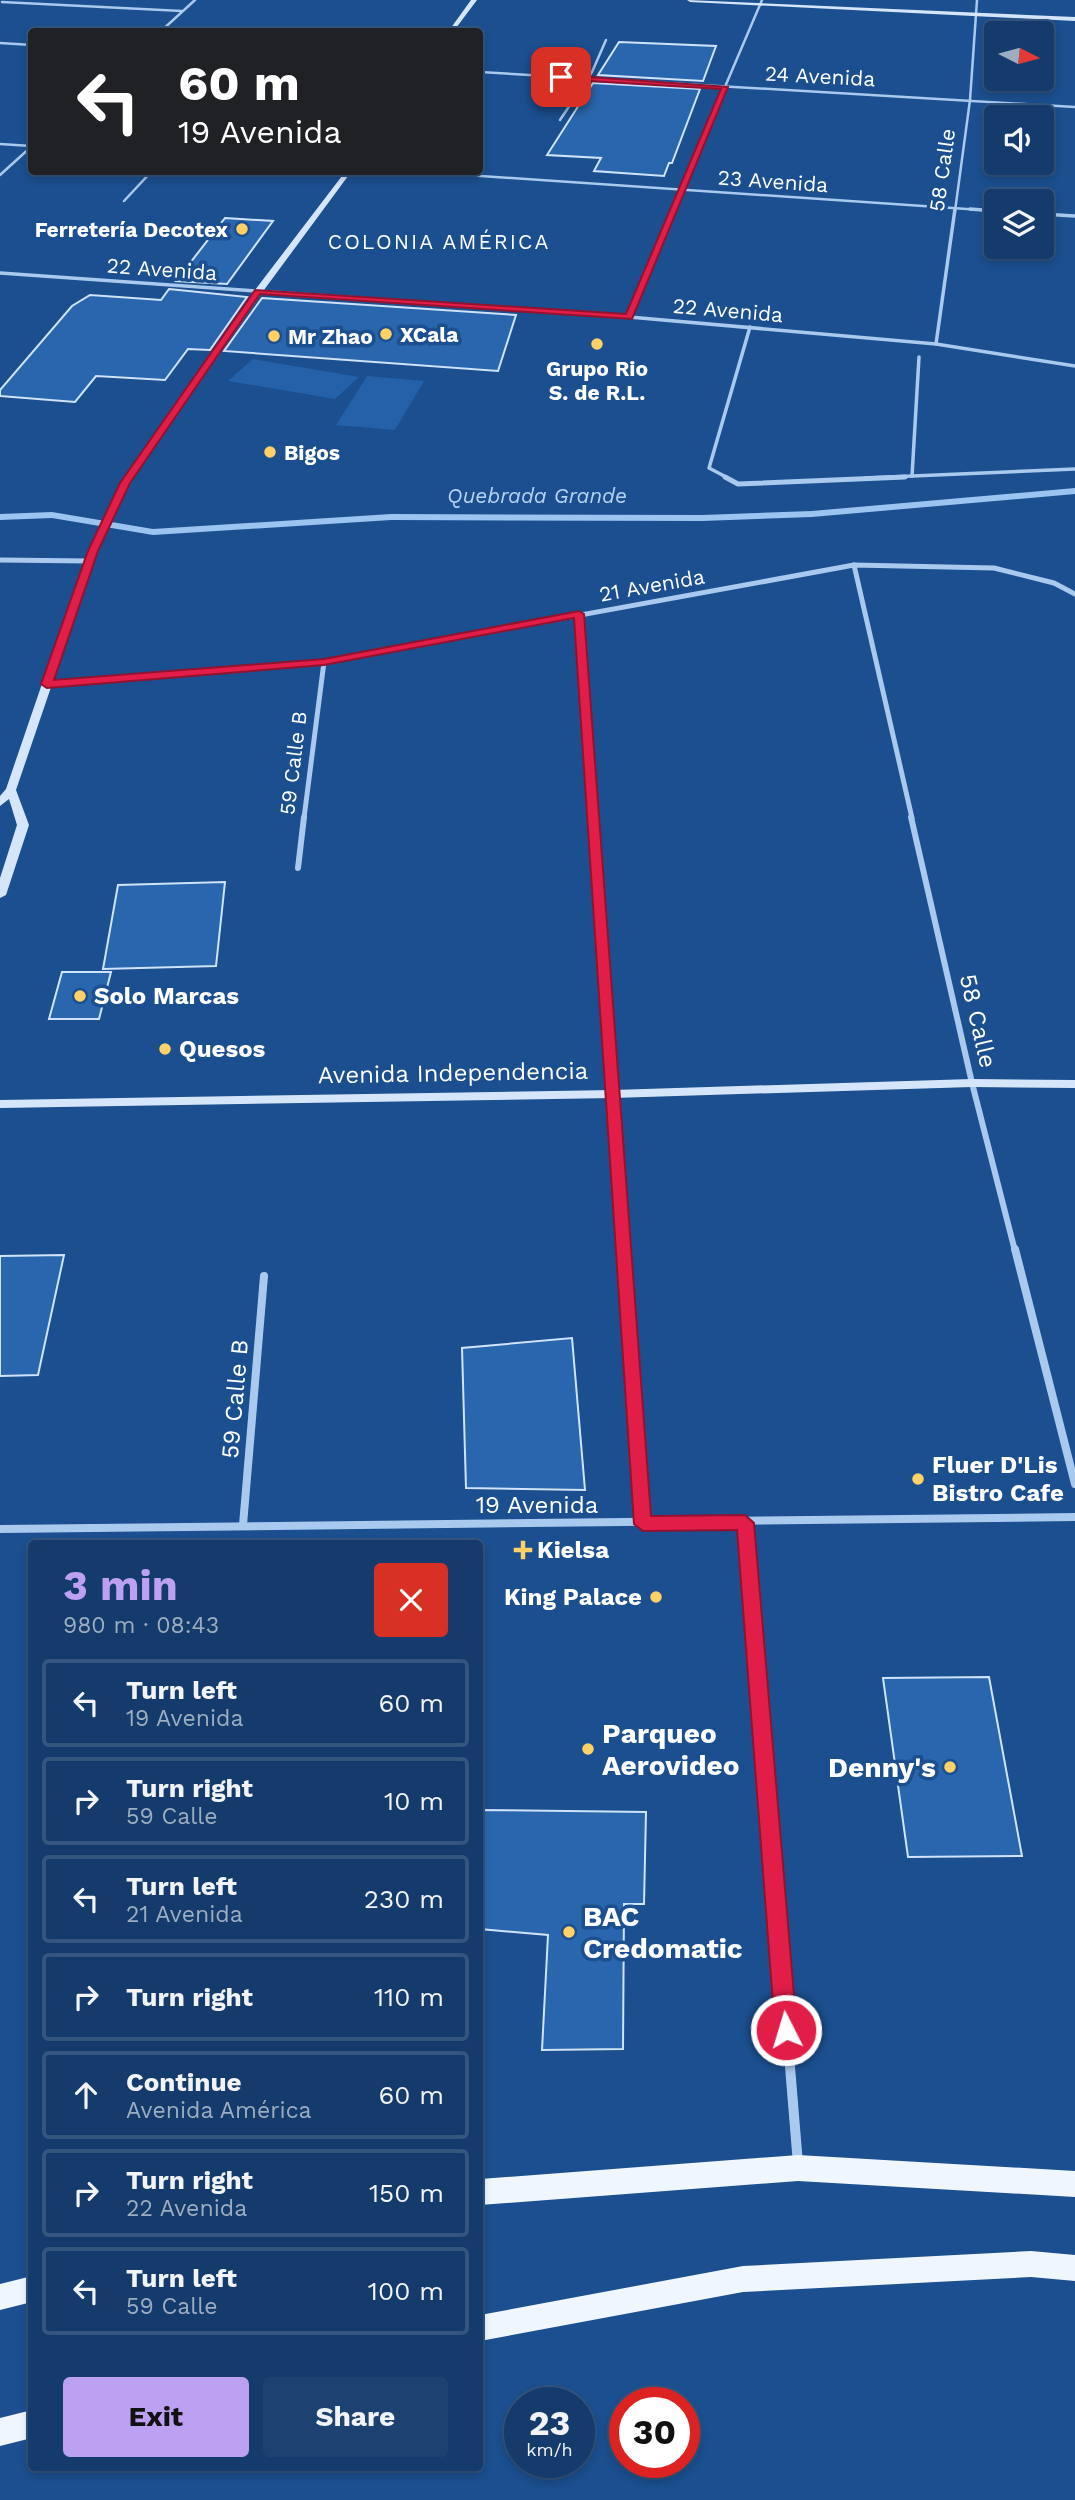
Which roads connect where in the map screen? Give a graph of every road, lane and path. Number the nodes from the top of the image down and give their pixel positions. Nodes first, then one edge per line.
1 (195, 0) edge
2 (474, 0) edge
3 (690, 0) edge
4 (977, 0) edge
5 (2, 2) dead end
6 (762, 2) edge
7 (182, 12) junction
8 (978, 14) junction
9 (1075, 19) edge
10 (164, 28) edge
11 (453, 28) edge
12 (606, 40) dead end
13 (0, 43) edge
14 (28, 45) edge
15 (483, 72) edge
16 (587, 79) junction
17 (725, 87) junction
18 (970, 100) junction
19 (1075, 107) edge
20 (560, 120) dead end
21 (0, 144) edge
22 (28, 146) edge
23 (28, 149) edge
24 (0, 175) edge
25 (148, 175) edge
26 (346, 175) edge
27 (465, 175) edge
28 (680, 190) junction
29 (124, 201) dead end
30 (954, 209) junction
31 (984, 210) edge
32 (1054, 215) edge
33 (1075, 216) edge
34 (0, 272) edge
35 (258, 292) junction
36 (629, 317) junction
37 (750, 327) junction
38 (936, 344) junction
39 (919, 357) dead end
40 (1075, 366) edge
41 (1075, 469) edge
42 (912, 476) junction
43 (91, 556) junction
44 (0, 560) edge
45 (854, 565) junction
46 (1075, 594) edge
47 (579, 614) junction
48 (324, 662) junction
49 (47, 684) junction
50 (5, 790) edge
51 (0, 803) edge
52 (298, 868) dead end
53 (0, 895) edge
54 (972, 1083) junction
55 (1075, 1084) edge
56 (612, 1094) junction
57 (0, 1104) edge
58 (264, 1276) dead end
59 (1075, 1484) edge
60 (1075, 1517) edge
61 (745, 1523) junction
62 (643, 1524) junction
63 (243, 1525) junction
64 (0, 1529) edge
65 (798, 2168) junction
66 (1075, 2184) edge
67 (483, 2192) edge
68 (1075, 2268) edge
69 (28, 2289) edge
70 (0, 2297) edge
71 (483, 2327) edge
72 (28, 2425) edge
73 (0, 2432) edge

1 - 7 street
2 - 11 main road
3 - 6 main road
4 - 8 street, 58 Calle
5 - 7 street
6 - 8 main road
6 - 17 street
7 - 10 street
8 - 9 main road
8 - 18 street, 58 Calle
12 - 16 street
13 - 14 street
15 - 16 street, 24 Avenida
16 - 17 street, 24 Avenida
16 - 20 street
17 - 18 street, 24 Avenida
17 - 28 street
18 - 19 street, 24 Avenida
18 - 30 street, 58 Calle
21 - 22 street
23 - 24 street
25 - 29 street
26 - 35 main road
27 - 28 street, 23 Avenida
28 - 30 street, 23 Avenida
28 - 36 street
30 - 31 street, 23 Avenida
30 - 38 street, 58 Calle
32 - 33 street
34 - 35 street, 22 Avenida
35 - 36 street, 22 Avenida
35 - 43 main road
36 - 37 street, 22 Avenida
37 - 38 street, 22 Avenida
37 - 42 street
38 - 40 street, 22 Avenida
39 - 42 street
41 - 42 street
43 - 44 street
43 - 49 main road
45 - 46 street, 21 Avenida
45 - 47 street, 21 Avenida
45 - 54 street, 58 Calle
47 - 48 street, 21 Avenida
47 - 56 street
48 - 49 street, 21 Avenida
48 - 52 street, 59 Calle B
49 - 50 main road
50 - 51 main road
50 - 53 main road
54 - 55 main road, Avenida Independencia
54 - 56 main road, Avenida Independencia
54 - 59 street, 58 Calle
56 - 57 main road, Avenida Independencia
56 - 62 street
58 - 63 street, 59 Calle B
60 - 61 street, 19 Avenida
61 - 62 street, 19 Avenida
61 - 65 street
62 - 63 street, 19 Avenida
63 - 64 street, 19 Avenida
65 - 66 main road
65 - 67 main road
68 - 71 main road
69 - 70 main road
72 - 73 main road

